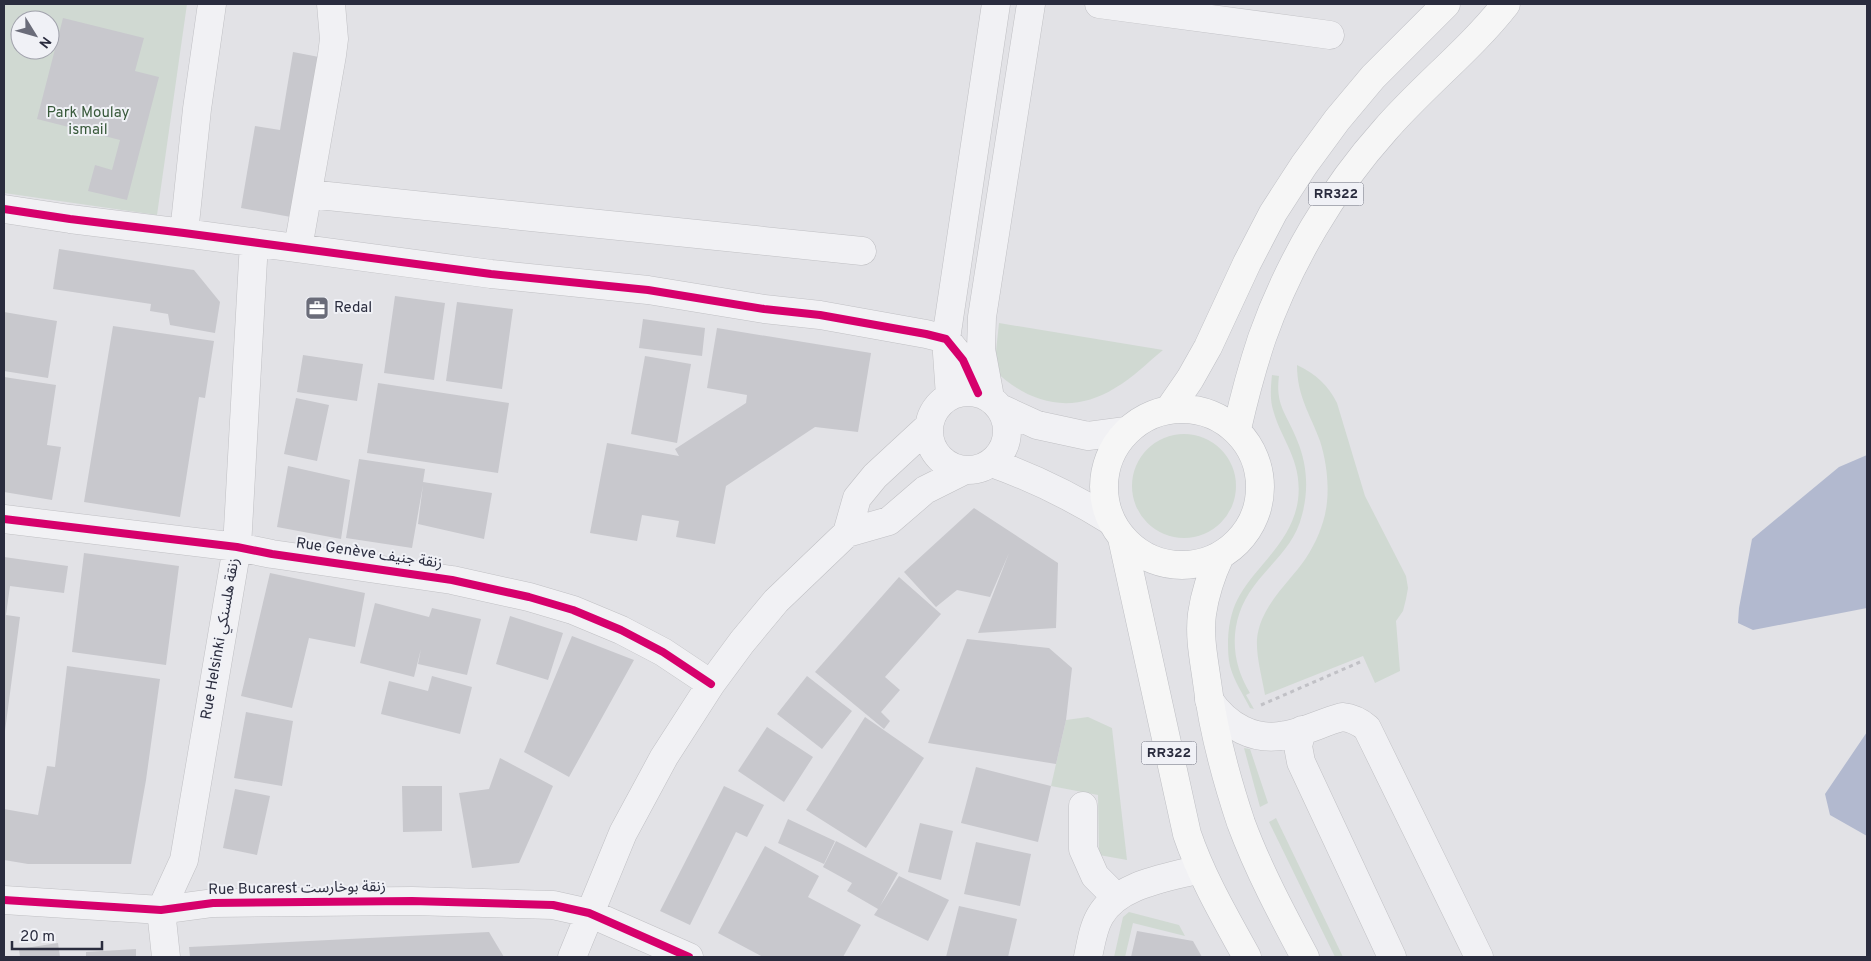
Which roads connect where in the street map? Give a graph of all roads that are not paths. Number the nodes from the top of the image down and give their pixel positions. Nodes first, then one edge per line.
1 (212, 4) edge
2 (331, 4) edge
3 (996, 4) edge
4 (1031, 4) edge
5 (1099, 4) edge
6 (1446, 4) edge
7 (1506, 4) edge
8 (1330, 35) dead end
9 (308, 194) junction
10 (4, 209) edge
11 (184, 233) junction
12 (254, 242) junction
13 (298, 248) junction
14 (862, 252) dead end
15 (946, 339) junction
16 (950, 396) junction
17 (990, 400) junction
18 (1170, 408) junction
19 (928, 427) junction
20 (1237, 429) junction
21 (1126, 431) junction
22 (992, 463) junction
23 (963, 471) junction
24 (4, 519) edge
25 (1117, 529) junction
26 (847, 532) junction
27 (236, 547) junction
28 (1220, 556) junction
29 (711, 684) junction
30 (1209, 700) junction
31 (1302, 730) junction
32 (1083, 806) dead end
33 (1200, 869) junction
34 (1116, 897) junction
35 (4, 900) edge
36 (161, 910) junction
37 (590, 914) junction
38 (166, 957) edge
39 (572, 957) edge
40 (689, 957) edge
41 (1088, 957) edge
42 (1247, 957) edge
43 (1305, 957) edge
44 (1392, 957) edge
45 (1479, 957) edge

1 - 11 street
2 - 9 street
3 - 15 street
4 - 17 street
5 - 8 street
6 - 18 main road, RR322
7 - 20 main road, RR322
9 - 13 street
9 - 14 street
10 - 11 street
11 - 12 street
12 - 13 street
12 - 27 street, Rue Helsinki زنقة هلسنكي
13 - 15 street
15 - 16 street
15 - 17 street
16 - 17 street
16 - 19 street
17 - 21 street
17 - 22 street
18 - 20 main road, RR322
18 - 21 main road, RR322
19 - 23 street
19 - 26 street
20 - 28 main road, RR322
21 - 25 main road, RR322
22 - 23 street
22 - 25 street
23 - 26 street
24 - 27 street, Rue Genève زنقة جنيف
25 - 28 main road, RR322
25 - 33 main road, RR322
26 - 29 street
27 - 29 street, Rue Genève زنقة جنيف
27 - 36 street, Rue Helsinki زنقة هلسنكي
28 - 30 main road, RR322
29 - 37 street
30 - 31 street
30 - 43 main road, RR322
31 - 44 street
31 - 45 street
32 - 34 street
33 - 34 street
33 - 42 main road, RR322
34 - 41 street
35 - 36 street, Rue Bucarest زنقة بوخارست
36 - 37 street, Rue Bucarest زنقة بوخارست
36 - 38 street
37 - 39 street
37 - 40 street, Rue Bucarest زنقة بوخارست

